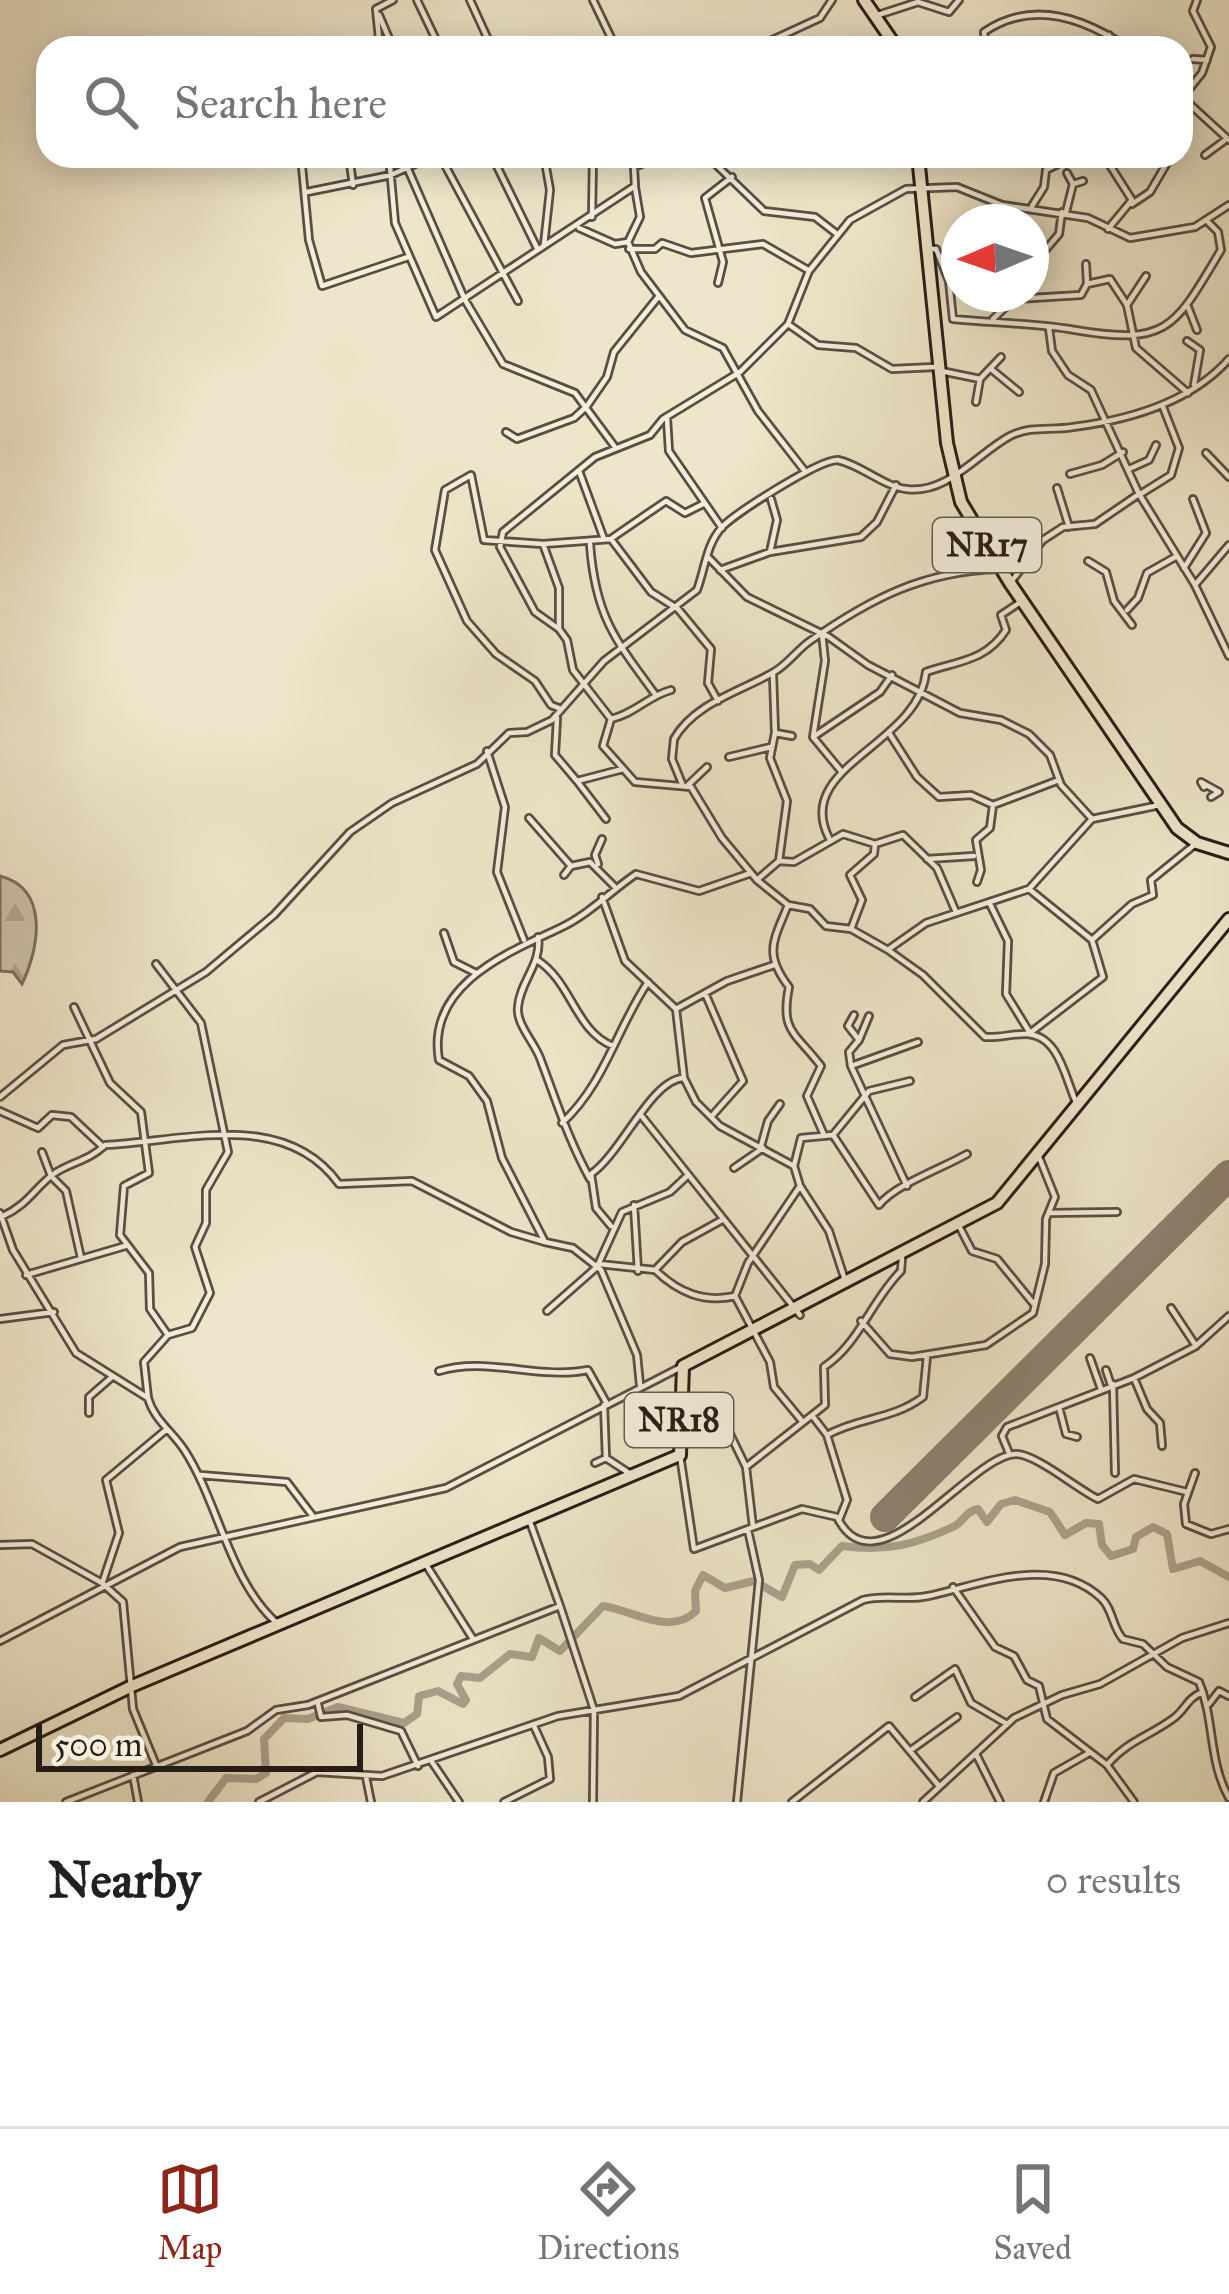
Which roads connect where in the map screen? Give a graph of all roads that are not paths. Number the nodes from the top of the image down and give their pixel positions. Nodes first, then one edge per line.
1 (393, 0) edge
2 (417, 0) edge
3 (470, 0) edge
4 (593, 0) edge
5 (832, 0) edge
6 (864, 0) edge
7 (959, 0) edge
8 (1197, 0) edge
9 (912, 2) edge
10 (376, 9) junction
11 (878, 15) junction
12 (1109, 35) edge
13 (379, 36) edge
14 (388, 36) edge
15 (434, 36) edge
16 (486, 36) edge
17 (610, 36) edge
18 (780, 36) edge
19 (889, 36) edge
20 (984, 36) edge
21 (1193, 59) dead end
22 (1207, 60) junction
23 (1193, 82) edge
24 (1193, 109) edge
25 (1227, 141) edge
26 (1205, 155) dead end
27 (303, 168) edge
28 (351, 168) edge
29 (390, 168) edge
30 (405, 168) edge
31 (407, 168) edge
32 (444, 168) edge
33 (498, 168) edge
34 (546, 168) edge
35 (593, 168) edge
36 (634, 168) edge
37 (721, 168) edge
38 (919, 168) edge
39 (1050, 168) edge
40 (1111, 168) edge
41 (1164, 168) edge
42 (1067, 173) dead end
43 (391, 175) junction
44 (732, 177) junction
45 (1083, 181) dead end
46 (1073, 184) junction
47 (353, 185) junction
48 (635, 186) junction
49 (922, 188) junction
50 (307, 192) junction
51 (1007, 204) edge
52 (1033, 204) edge
53 (1132, 204) junction
54 (1229, 206) edge
55 (1049, 209) edge
56 (1064, 212) junction
57 (592, 217) junction
58 (1207, 220) junction
59 (578, 226) junction
60 (1108, 229) junction
61 (837, 234) junction
62 (628, 246) junction
63 (1049, 246) edge
64 (541, 248) junction
65 (717, 249) junction
66 (929, 249) junction
67 (1221, 250) junction
68 (1229, 254) edge
69 (408, 257) junction
70 (1086, 264) dead end
71 (809, 271) junction
72 (504, 273) junction
73 (1146, 276) dead end
74 (718, 284) dead end
75 (1088, 284) junction
76 (659, 296) junction
77 (1049, 296) edge
78 (465, 300) junction
79 (518, 301) dead end
80 (1127, 304) junction
81 (1187, 306) junction
82 (998, 312) edge
83 (953, 320) junction
84 (988, 322) junction
85 (788, 324) junction
86 (1048, 328) junction
87 (1197, 330) dead end
88 (938, 331) junction
89 (1136, 338) junction
90 (1187, 341) dead end
91 (1001, 357) dead end
92 (1229, 359) edge
93 (941, 369) junction
94 (992, 369) junction
95 (740, 372) junction
96 (980, 379) junction
97 (1192, 391) junction
98 (1019, 392) dead end
99 (976, 402) dead end
100 (587, 406) junction
101 (1163, 406) junction
102 (667, 417) junction
103 (1107, 419) junction
104 (506, 432) dead end
105 (1156, 445) dead end
106 (615, 447) junction
107 (1123, 452) junction
108 (1206, 452) dead end
109 (1130, 469) junction
110 (578, 470) junction
111 (804, 470) junction
112 (1070, 474) dead end
113 (954, 477) junction
114 (1229, 477) edge
115 (896, 485) junction
116 (1057, 488) dead end
117 (1139, 495) junction
118 (770, 497) junction
119 (1193, 499) dead end
120 (703, 504) junction
121 (1070, 527) junction
122 (722, 528) junction
123 (608, 539) junction
124 (500, 540) junction
125 (590, 542) junction
126 (543, 544) junction
127 (1229, 545) edge
128 (770, 551) junction
129 (706, 555) junction
130 (1177, 556) junction
131 (1088, 561) dead end
132 (1184, 568) junction
133 (1002, 569) junction
134 (720, 570) junction
135 (1010, 583) junction
136 (1195, 585) junction
137 (1022, 601) junction
138 (678, 609) junction
139 (1125, 611) junction
140 (1132, 625) dead end
141 (560, 629) junction
142 (1229, 632) edge
143 (822, 633) junction
144 (1218, 640) junction
145 (619, 649) junction
146 (1229, 656) edge
147 (773, 673) junction
148 (892, 675) junction
149 (585, 681) junction
150 (671, 690) dead end
151 (655, 694) junction
152 (924, 694) junction
153 (718, 701) junction
154 (561, 712) junction
155 (611, 719) junction
156 (775, 733) junction
157 (890, 733) junction
158 (792, 736) dead end
159 (813, 737) junction
160 (771, 747) junction
161 (488, 752) junction
162 (729, 757) dead end
163 (706, 767) dead end
164 (623, 769) junction
165 (841, 770) junction
166 (1059, 780) junction
167 (577, 781) junction
168 (685, 786) junction
169 (1229, 786) edge
170 (1204, 787) dead end
171 (1219, 792) junction
172 (1211, 797) dead end
173 (993, 805) junction
174 (1160, 805) junction
175 (529, 818) dead end
176 (606, 819) dead end
177 (1092, 819) junction
178 (829, 838) junction
179 (602, 839) dead end
180 (1197, 843) junction
181 (875, 844) junction
182 (1229, 853) edge
183 (974, 855) junction
184 (927, 859) junction
185 (779, 862) junction
186 (598, 865) junction
187 (571, 866) junction
188 (751, 873) junction
189 (564, 875) dead end
190 (757, 880) junction
191 (976, 882) dead end
192 (616, 888) junction
193 (1029, 890) junction
194 (602, 897) junction
195 (990, 904) junction
196 (788, 905) junction
197 (956, 912) junction
198 (1229, 919) edge
199 (851, 928) junction
200 (444, 932) dead end
201 (538, 936) junction
202 (1092, 940) junction
203 (525, 941) junction
204 (888, 950) junction
205 (537, 960) junction
206 (156, 964) dead end
207 (775, 965) junction
208 (476, 974) junction
209 (648, 982) junction
210 (174, 992) junction
211 (705, 993) junction
212 (74, 1006) dead end
213 (676, 1009) junction
214 (854, 1015) dead end
215 (869, 1016) dead end
216 (1030, 1033) junction
217 (859, 1040) junction
218 (87, 1042) junction
219 (918, 1042) dead end
220 (613, 1046) junction
221 (851, 1066) junction
222 (684, 1078) junction
223 (910, 1081) dead end
224 (863, 1096) junction
225 (0, 1097) edge
226 (780, 1104) dead end
227 (1078, 1107) junction
228 (0, 1111) edge
229 (640, 1114) junction
230 (711, 1117) junction
231 (561, 1124) junction
232 (227, 1135) junction
233 (828, 1135) junction
234 (147, 1144) junction
235 (104, 1147) junction
236 (762, 1147) junction
237 (42, 1152) dead end
238 (967, 1154) dead end
239 (1040, 1157) junction
240 (794, 1166) junction
241 (734, 1168) dead end
242 (51, 1176) junction
243 (686, 1177) junction
244 (590, 1180) junction
245 (800, 1186) junction
246 (907, 1186) junction
247 (634, 1205) junction
248 (1117, 1212) dead end
249 (1049, 1213) junction
250 (2, 1215) edge
251 (722, 1220) junction
252 (959, 1226) junction
253 (613, 1228) junction
254 (545, 1242) junction
255 (124, 1246) junction
256 (902, 1252) junction
257 (754, 1254) junction
258 (81, 1258) junction
259 (598, 1265) junction
260 (638, 1270) junction
261 (655, 1270) junction
262 (26, 1275) junction
263 (845, 1280) junction
264 (736, 1296) junction
265 (1033, 1303) junction
266 (1172, 1308) dead end
267 (797, 1310) junction
268 (548, 1311) dead end
269 (54, 1312) junction
270 (1229, 1316) edge
271 (0, 1319) edge
272 (861, 1322) junction
273 (752, 1326) junction
274 (168, 1335) junction
275 (1196, 1346) junction
276 (927, 1354) junction
277 (1090, 1358) dead end
278 (682, 1366) junction
279 (1106, 1370) dead end
280 (439, 1371) dead end
281 (112, 1377) junction
282 (1134, 1378) junction
283 (640, 1385) junction
284 (1112, 1385) junction
285 (1101, 1389) junction
286 (148, 1398) junction
287 (605, 1403) junction
288 (1059, 1407) junction
289 (89, 1413) dead end
290 (814, 1418) junction
291 (802, 1421) junction
292 (167, 1429) junction
293 (827, 1435) junction
294 (1077, 1437) dead end
295 (1162, 1446) dead end
296 (680, 1448) junction
297 (1010, 1455) junction
298 (606, 1458) junction
299 (595, 1463) dead end
300 (746, 1467) junction
301 (1114, 1473) dead end
302 (1195, 1473) dead end
303 (200, 1475) junction
304 (632, 1475) junction
305 (1187, 1492) junction
306 (311, 1515) junction
307 (529, 1518) junction
308 (839, 1520) junction
309 (751, 1529) junction
310 (1229, 1529) edge
311 (226, 1534) junction
312 (0, 1545) edge
313 (424, 1562) junction
314 (104, 1584) junction
315 (953, 1587) junction
316 (560, 1606) junction
317 (1229, 1623) edge
318 (278, 1624) junction
319 (473, 1639) junction
320 (0, 1641) edge
321 (1153, 1653) junction
322 (750, 1654) junction
323 (132, 1686) junction
324 (1203, 1692) junction
325 (1229, 1696) edge
326 (915, 1697) dead end
327 (322, 1700) junction
328 (1209, 1704) junction
329 (1043, 1706) junction
330 (594, 1710) junction
331 (957, 1717) dead end
332 (1007, 1724) junction
333 (534, 1726) junction
334 (0, 1750) edge
335 (911, 1750) junction
336 (1091, 1752) junction
337 (975, 1753) junction
338 (432, 1762) junction
339 (1107, 1765) junction
340 (156, 1766) junction
341 (418, 1766) junction
342 (133, 1775) junction
343 (366, 1777) junction
344 (939, 1786) junction
345 (1229, 1798) edge
346 (66, 1802) edge
347 (138, 1802) edge
348 (259, 1802) edge
349 (371, 1802) edge
350 (459, 1802) edge
351 (504, 1802) edge
352 (593, 1802) edge
353 (737, 1802) edge
354 (792, 1802) edge
355 (923, 1802) edge
356 (1000, 1802) edge
357 (1044, 1802) edge
358 (1134, 1802) edge

1 - 10 street
2 - 15 street
3 - 16 street
4 - 17 street
5 - 18 street
6 - 11 main road
7 - 9 street
8 - 22 street
9 - 11 street
10 - 13 street
10 - 14 street
11 - 19 main road
12 - 20 street
21 - 22 street
22 - 23 street
24 - 25 street
25 - 26 street
27 - 50 street
28 - 47 street
29 - 43 street
30 - 43 street
31 - 78 street
32 - 72 street
33 - 64 street
34 - 64 street
35 - 57 street
36 - 48 street
37 - 44 street
38 - 49 main road, NR17
39 - 52 street
40 - 53 street
41 - 53 street
42 - 46 street
43 - 47 street
43 - 69 street
44 - 61 street
44 - 65 street
45 - 46 street
46 - 56 street
47 - 50 street
48 - 57 street
48 - 62 street
49 - 51 street
49 - 61 street
49 - 66 main road, NR17
50 - 69 street
53 - 60 street
54 - 58 street
55 - 56 street
56 - 60 street
56 - 63 street
57 - 59 street
58 - 60 street
58 - 67 street
59 - 62 street
59 - 64 street
61 - 71 street
62 - 65 street
62 - 76 street
64 - 72 street
65 - 71 street
65 - 74 street
66 - 83 street
66 - 88 main road, NR17
67 - 68 street
67 - 81 street
69 - 78 street
70 - 75 street
71 - 85 street
72 - 78 street
72 - 79 street
73 - 80 street
75 - 77 street
75 - 80 street
76 - 95 street
76 - 100 street
78 - 100 street
80 - 89 street
81 - 87 street
81 - 89 street
82 - 84 street
83 - 84 street
83 - 88 street
84 - 86 street
85 - 93 street
85 - 95 street
86 - 89 street
86 - 103 street
88 - 93 main road, NR17
89 - 97 street
90 - 97 street
91 - 94 street
92 - 97 street
93 - 96 street
93 - 113 main road, NR17
94 - 96 street
94 - 98 street
95 - 102 street
95 - 111 street
96 - 99 street
97 - 101 street
100 - 104 street
100 - 106 street
101 - 103 street
101 - 117 street
102 - 106 street
102 - 120 street
103 - 107 street
103 - 113 street
105 - 109 street
106 - 110 street
107 - 109 street
107 - 112 street
108 - 114 street
109 - 117 street
110 - 123 street
110 - 124 street
111 - 115 street
111 - 118 street
113 - 115 street
113 - 133 main road, NR17
115 - 128 street
116 - 121 street
117 - 121 street
117 - 130 street
118 - 122 street
118 - 128 street
119 - 132 street
120 - 122 street
120 - 123 street
121 - 135 street
122 - 129 street
123 - 125 street
123 - 138 street
124 - 126 street
124 - 141 street
124 - 154 street
125 - 126 street
125 - 145 street
126 - 141 street
127 - 136 street
128 - 134 street
129 - 134 street
129 - 138 street
130 - 132 street
130 - 139 street
131 - 139 street
132 - 136 street
133 - 135 main road, NR17
133 - 143 street
134 - 143 street
135 - 137 main road, NR17
136 - 144 street
137 - 152 street
137 - 174 main road, NR17
138 - 145 street
138 - 153 street
139 - 140 street
141 - 149 street
142 - 144 street
143 - 147 street
143 - 148 street
143 - 159 street
144 - 146 street
145 - 149 street
145 - 151 street
147 - 153 street
147 - 156 street
148 - 152 street
148 - 159 street
149 - 154 street
149 - 155 street
150 - 151 street
151 - 155 street
152 - 157 street
152 - 166 street
153 - 168 street
154 - 161 street
154 - 167 street
155 - 164 street
156 - 158 street
156 - 160 street
157 - 165 street
157 - 173 street
159 - 165 street
160 - 162 street
160 - 185 street
161 - 203 street
161 - 210 street
163 - 168 street
164 - 167 street
164 - 168 street
165 - 178 street
166 - 173 street
166 - 177 street
167 - 176 street
168 - 188 street
169 - 171 street
170 - 171 street
171 - 172 street
173 - 183 street
174 - 177 street
174 - 180 main road, NR17
175 - 187 street
177 - 193 street
178 - 181 street
178 - 185 street
179 - 186 street
180 - 182 main road, NR17
180 - 202 street
181 - 184 street
181 - 199 street
183 - 184 street
183 - 191 street
184 - 197 street
185 - 190 street
186 - 187 street
186 - 192 street
187 - 189 street
188 - 190 street
188 - 192 street
190 - 196 street
192 - 194 street
193 - 195 street
193 - 202 street
194 - 201 street
194 - 209 street
195 - 197 street
195 - 216 street
196 - 199 street
196 - 207 street
197 - 204 street
198 - 227 main road, NR18
199 - 204 street
200 - 208 street
201 - 203 street
201 - 205 street
202 - 216 street
203 - 208 street
204 - 216 street
205 - 220 street
205 - 231 street
206 - 210 street
207 - 211 street
207 - 233 street
208 - 254 street
209 - 213 street
209 - 220 street
210 - 218 street
210 - 232 street
211 - 213 street
211 - 230 street
212 - 218 street
213 - 222 street
214 - 217 street
215 - 217 street
216 - 227 street
217 - 221 street
218 - 225 street
218 - 234 street
219 - 221 street
220 - 231 street
221 - 224 street
222 - 229 street
222 - 230 street
223 - 224 street
224 - 233 street
224 - 246 street
226 - 236 street
227 - 239 main road, NR18
228 - 235 street
229 - 243 street
229 - 244 street
230 - 236 street
231 - 244 street
232 - 234 street
232 - 254 street
232 - 274 street
233 - 240 street
233 - 246 street
234 - 235 street
234 - 255 street
235 - 242 street
236 - 240 street
236 - 241 street
237 - 242 street
238 - 246 street
239 - 249 street
239 - 252 main road, NR18
240 - 245 street
242 - 250 street
242 - 258 street
243 - 247 street
243 - 251 street
244 - 253 street
245 - 257 street
245 - 263 street
247 - 253 street
247 - 260 street
248 - 249 street
249 - 265 street
250 - 262 street
251 - 257 street
251 - 261 street
252 - 256 main road, NR18
252 - 265 street
253 - 259 street
254 - 259 street
255 - 258 street
255 - 274 street
256 - 263 main road, NR18
256 - 272 street
257 - 264 street
257 - 267 street
258 - 262 street
259 - 260 street
259 - 268 street
259 - 283 street
260 - 261 street
261 - 264 street
262 - 269 street
263 - 267 main road, NR18
264 - 273 street
265 - 276 street
266 - 275 street
267 - 273 main road, NR18
269 - 271 street
269 - 281 street
270 - 275 street
272 - 276 street
272 - 290 street
273 - 278 main road, NR18
273 - 291 street
274 - 286 street
275 - 282 street
276 - 293 street
277 - 285 street
278 - 283 street
278 - 296 main road, NR18
279 - 284 street
280 - 287 street
281 - 286 street
281 - 289 street
282 - 284 street
282 - 295 street
283 - 287 street
284 - 285 street
284 - 301 street
285 - 288 street
286 - 292 street
287 - 298 street
287 - 306 street
288 - 294 street
288 - 297 street
290 - 291 street
290 - 293 street
291 - 300 street
292 - 303 street
292 - 314 street
293 - 308 street
296 - 300 street
296 - 304 main road, NR18
296 - 309 street
297 - 305 street
297 - 308 street
298 - 299 street
298 - 304 street
300 - 309 street
302 - 305 street
303 - 306 street
303 - 311 street
304 - 307 main road, NR18
305 - 310 street
306 - 311 street
307 - 313 main road, NR18
307 - 316 street
308 - 309 street
309 - 322 street
311 - 314 street
311 - 318 street
312 - 314 street
313 - 318 main road, NR18
313 - 319 street
314 - 320 street
314 - 323 street
315 - 321 street
315 - 322 street
315 - 329 street
316 - 319 street
316 - 330 street
317 - 321 street
318 - 323 main road, NR18
319 - 327 street
321 - 324 street
321 - 329 street
322 - 330 street
322 - 353 street
323 - 334 main road, NR18
323 - 340 street
324 - 328 street
324 - 339 street
325 - 328 street
326 - 332 street
327 - 340 street
327 - 341 street
328 - 345 street
329 - 332 street
329 - 336 street
330 - 333 street
330 - 352 street
331 - 335 street
332 - 337 street
333 - 338 street
333 - 351 street
335 - 344 street
335 - 354 street
336 - 339 street
336 - 357 street
337 - 344 street
337 - 356 street
338 - 341 street
338 - 350 street
339 - 358 street
340 - 342 street
341 - 343 street
342 - 346 street
342 - 347 street
343 - 348 street
343 - 349 street
344 - 355 street

